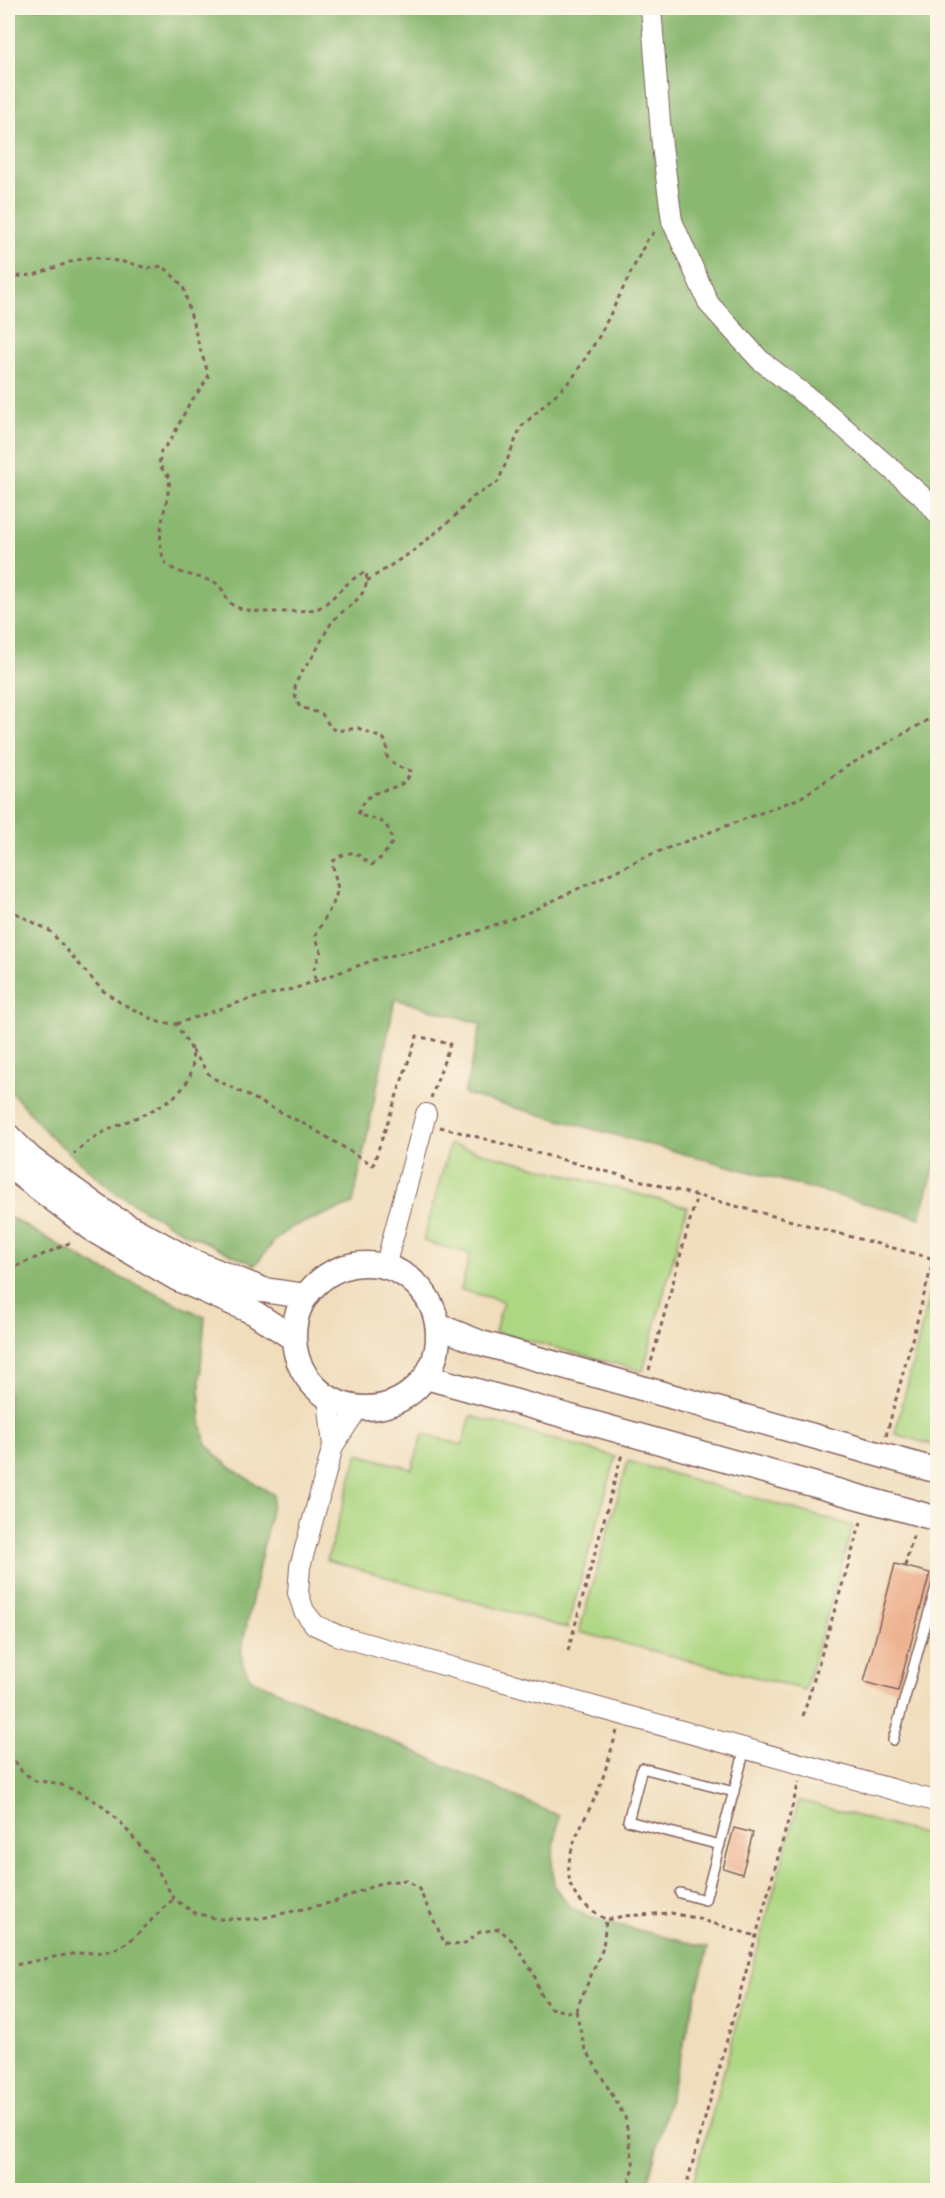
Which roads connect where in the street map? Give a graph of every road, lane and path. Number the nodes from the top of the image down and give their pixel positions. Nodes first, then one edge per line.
1 (651, 8) edge
2 (672, 221) junction
3 (8, 277) edge
4 (938, 514) edge
5 (368, 581) junction
6 (938, 714) edge
7 (8, 909) edge
8 (315, 982) junction
9 (176, 1024) junction
10 (192, 1050) junction
11 (425, 1118) junction
12 (8, 1136) edge
13 (74, 1154) dead end
14 (8, 1165) edge
15 (697, 1195) junction
16 (95, 1231) junction
17 (938, 1243) edge
18 (935, 1259) edge
19 (385, 1267) junction
20 (8, 1270) edge
21 (305, 1296) junction
22 (438, 1326) junction
23 (293, 1338) junction
24 (426, 1377) junction
25 (643, 1389) junction
26 (328, 1398) junction
27 (358, 1408) junction
28 (886, 1437) dead end
29 (333, 1446) junction
30 (622, 1454) dead end
31 (938, 1471) edge
32 (938, 1519) edge
33 (861, 1522) dead end
34 (914, 1536) dead end
35 (905, 1566) dead end
36 (938, 1580) edge
37 (568, 1651) dead end
38 (622, 1714) junction
39 (803, 1716) dead end
40 (893, 1740) dead end
41 (745, 1749) junction
42 (8, 1756) edge
43 (803, 1765) junction
44 (734, 1792) junction
45 (938, 1802) edge
46 (720, 1845) junction
47 (680, 1893) dead end
48 (174, 1899) junction
49 (606, 1920) junction
50 (756, 1936) junction
51 (8, 1966) edge
52 (576, 2010) junction
53 (627, 2190) edge
54 (685, 2190) edge

1 - 2 street
2 - 4 street
2 - 5 path
3 - 5 path
5 - 8 path
6 - 8 path
7 - 9 path
8 - 9 path
9 - 10 path
10 - 11 path
10 - 13 path
11 - 15 path
11 - 19 street
12 - 21 street
14 - 16 street
15 - 18 path
15 - 25 path
16 - 20 path
16 - 23 street
17 - 18 path
18 - 28 path
19 - 21 street
19 - 22 street
21 - 23 street
22 - 24 street
22 - 25 street
23 - 26 street
24 - 27 street
24 - 32 street
25 - 31 street
26 - 27 street
26 - 29 street
27 - 29 street
29 - 38 street
30 - 37 path
33 - 39 path
34 - 35 path
36 - 40 lane
38 - 41 street
38 - 49 path
41 - 43 street
41 - 44 lane
42 - 48 path
43 - 45 street
43 - 50 path
44 - 46 lane
44 - 46 lane
46 - 47 lane
48 - 51 path
48 - 52 path
49 - 50 path
49 - 52 path
50 - 54 path
52 - 53 path

